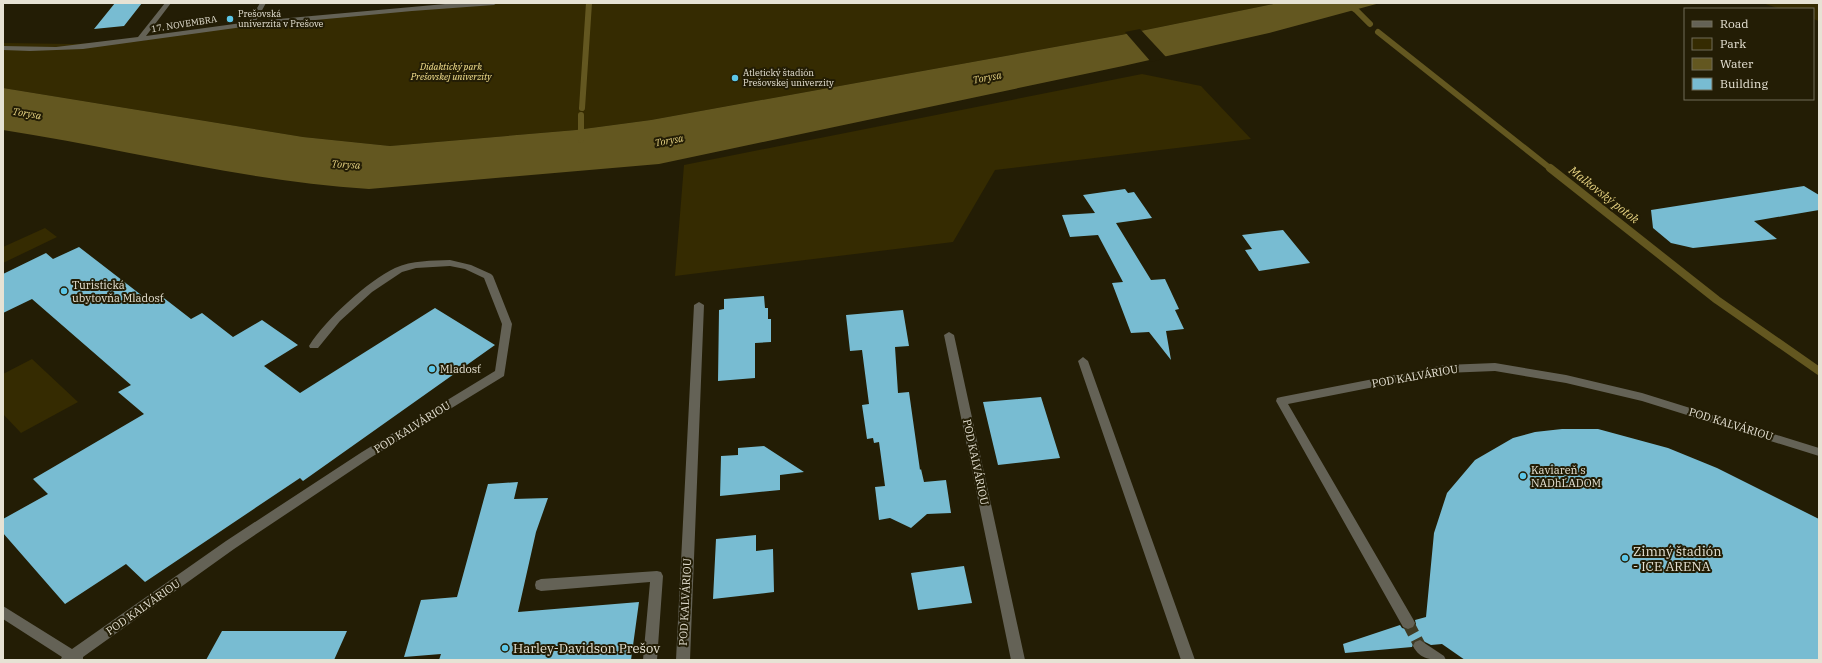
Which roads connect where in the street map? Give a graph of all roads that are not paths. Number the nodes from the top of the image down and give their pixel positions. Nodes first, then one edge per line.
1 (168, 3) edge
2 (263, 3) edge
3 (494, 3) edge
4 (251, 24) junction
5 (139, 40) junction
6 (3, 48) edge
7 (699, 305) dead end
8 (949, 335) dead end
9 (314, 346) dead end
10 (1083, 361) dead end
11 (1819, 452) edge
12 (541, 585) dead end
13 (3, 612) edge
14 (1408, 623) tunnel mouth
15 (1420, 646) tunnel mouth
16 (73, 659) edge
17 (650, 660) edge
18 (683, 660) edge
19 (1018, 660) edge
20 (1188, 660) edge
21 (1439, 660) edge

1 - 5 street
2 - 4 street
3 - 4 street, 17. NOVEMBRA
4 - 5 street, 17. NOVEMBRA
5 - 6 street, 17. NOVEMBRA
7 - 18 street, POD KALVÁRIOU
8 - 19 street, POD KALVÁRIOU
9 - 16 street, POD KALVÁRIOU
10 - 20 street
11 - 14 street, POD KALVÁRIOU
12 - 17 street
13 - 16 street, POD KALVÁRIOU
15 - 21 street

